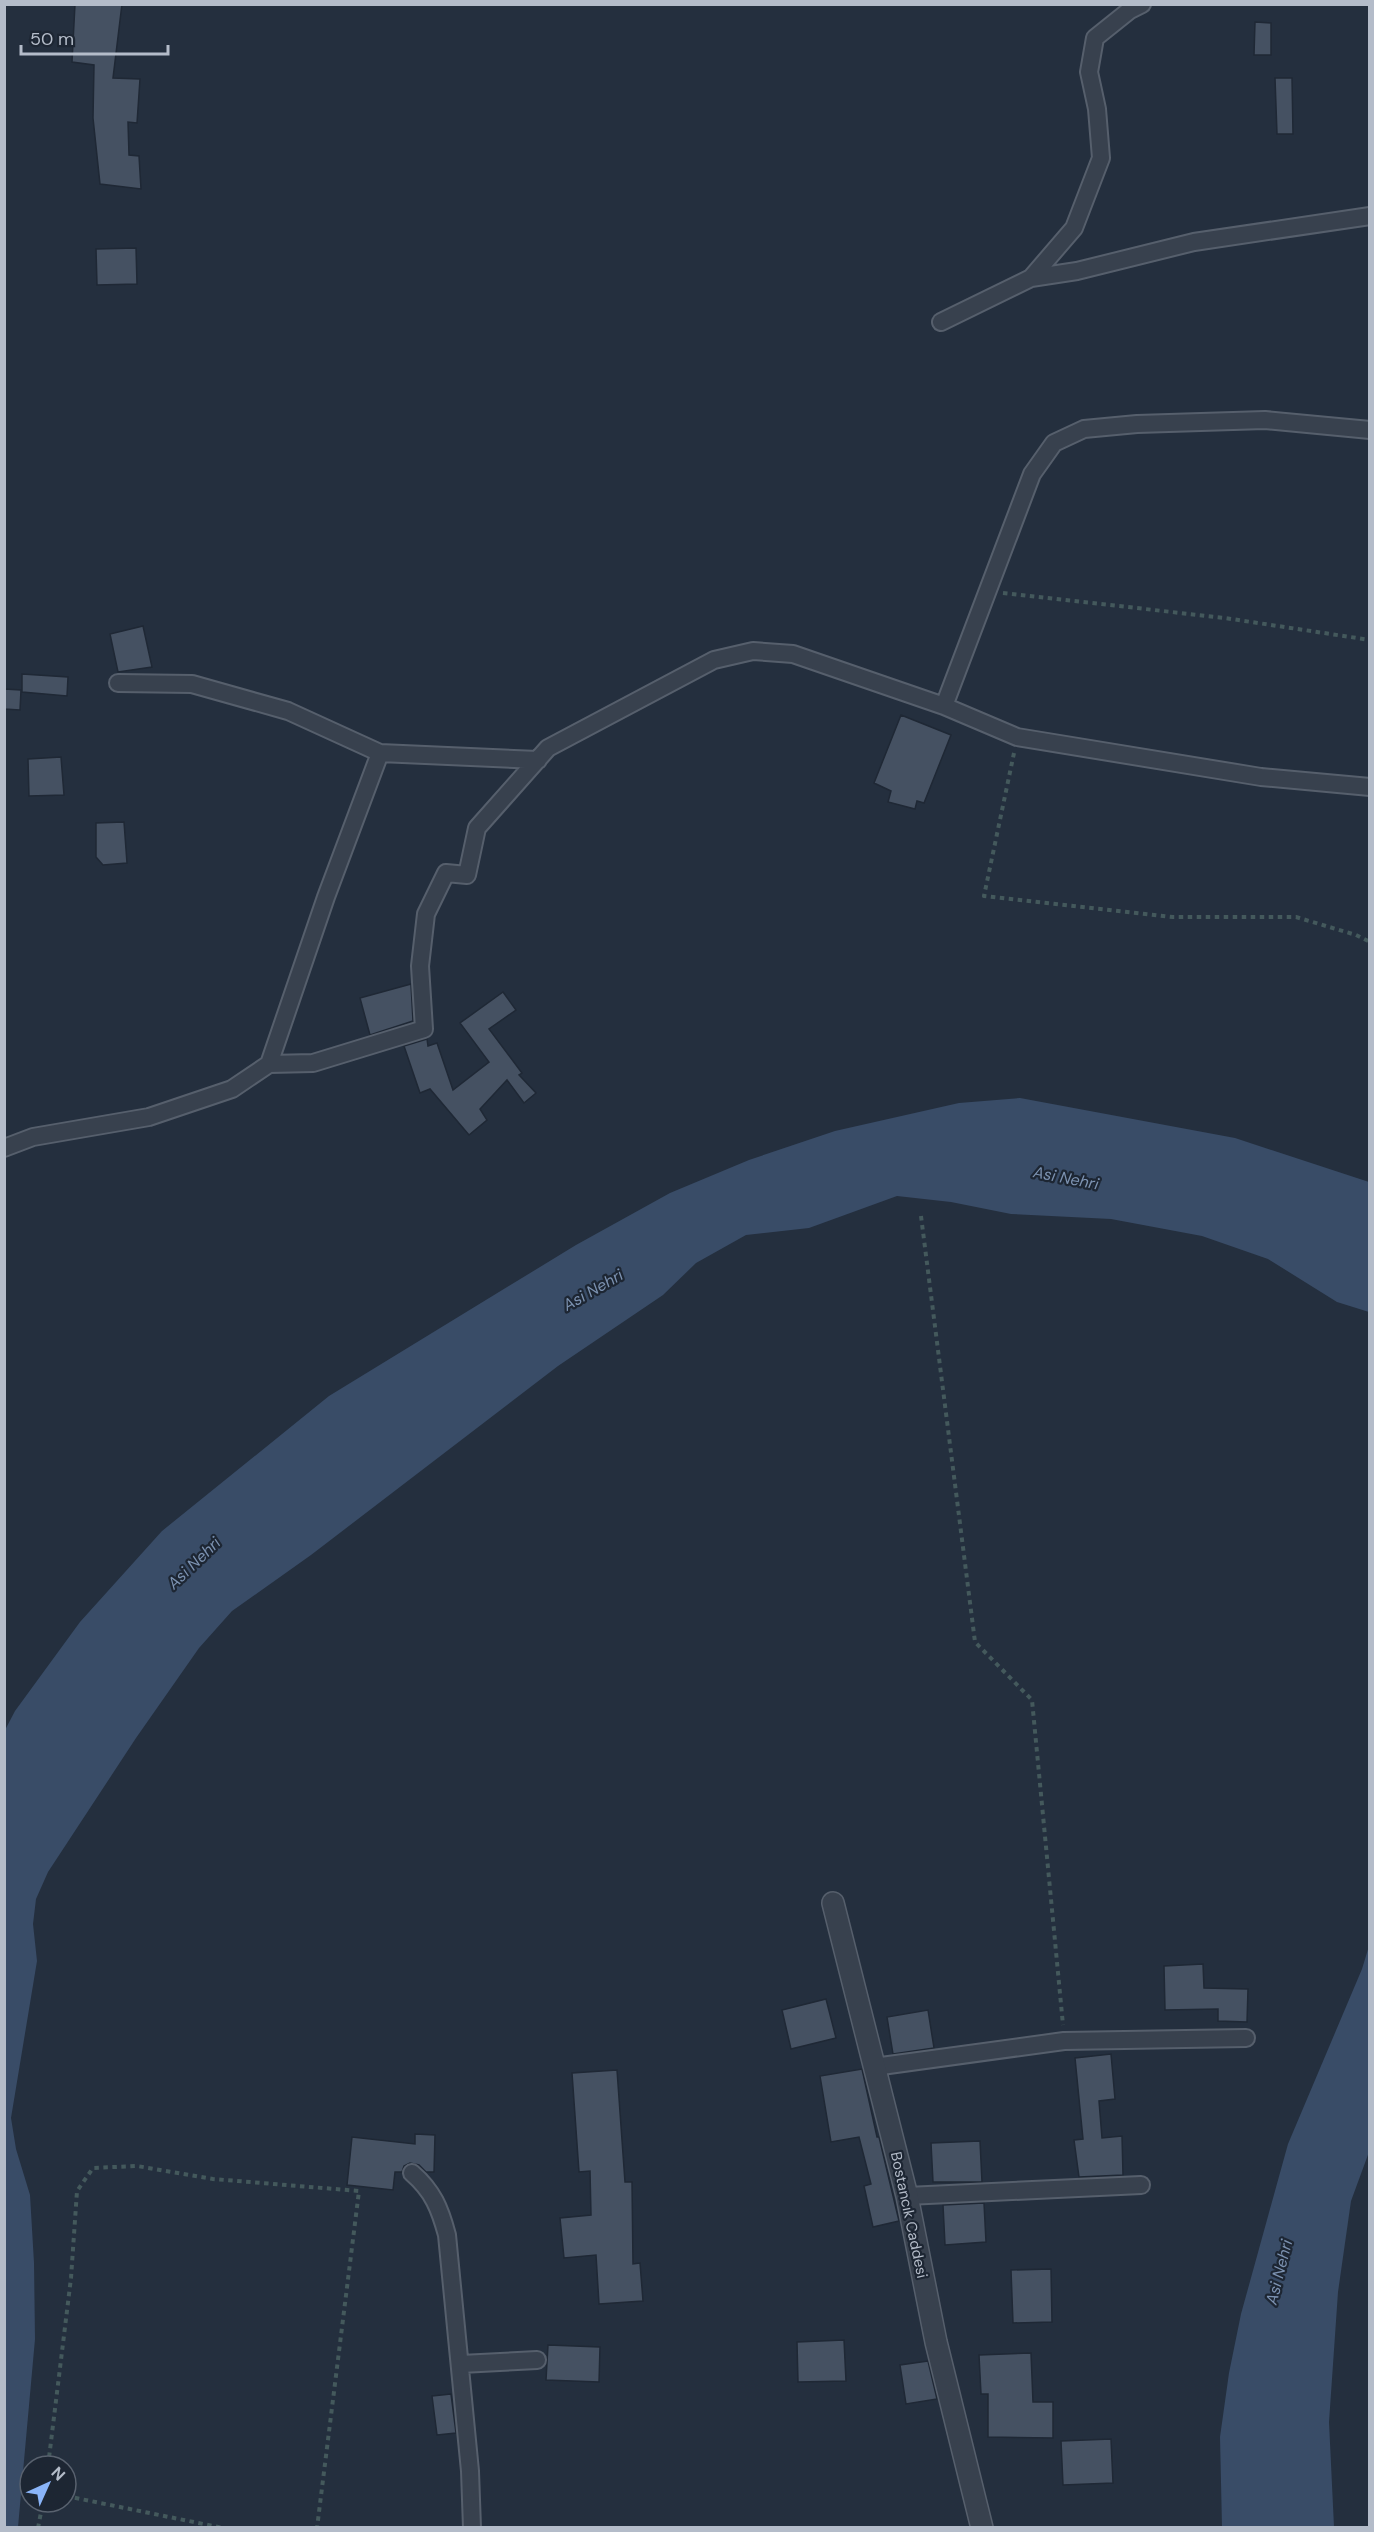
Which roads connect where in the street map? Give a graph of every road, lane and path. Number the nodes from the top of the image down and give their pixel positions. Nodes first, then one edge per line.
1 (1142, 4) edge
2 (1370, 216) edge
3 (1031, 278) junction
4 (941, 322) dead end
5 (1370, 429) edge
6 (987, 591) junction
7 (1370, 640) edge
8 (118, 683) dead end
9 (944, 706) junction
10 (1017, 737) junction
11 (380, 753) junction
12 (538, 760) junction
13 (1370, 788) edge
14 (1370, 942) edge
15 (269, 1064) junction
16 (4, 1148) edge
17 (921, 1216) dead end
18 (832, 1903) dead end
19 (1246, 2038) dead end
20 (1064, 2041) junction
21 (874, 2067) junction
22 (411, 2173) dead end
23 (1141, 2185) dead end
24 (907, 2196) junction
25 (537, 2360) dead end
26 (461, 2364) junction
27 (49, 2454) edge
28 (78, 2498) edge
29 (223, 2528) edge
30 (317, 2528) edge
31 (472, 2528) edge
32 (982, 2528) edge

1 - 3 street
2 - 3 street
3 - 4 street
5 - 6 street
6 - 7 path
6 - 9 street
8 - 11 street
9 - 10 street
9 - 12 street
10 - 13 street
10 - 14 path
11 - 12 street
11 - 15 street
12 - 15 street
15 - 16 street
17 - 20 path
18 - 21 street, Bostancık Caddesi
19 - 20 street
20 - 21 street
21 - 24 street, Bostancık Caddesi
22 - 26 street
23 - 24 street
24 - 32 street, Bostancık Caddesi
25 - 26 street
26 - 31 street
27 - 30 path
28 - 29 path

